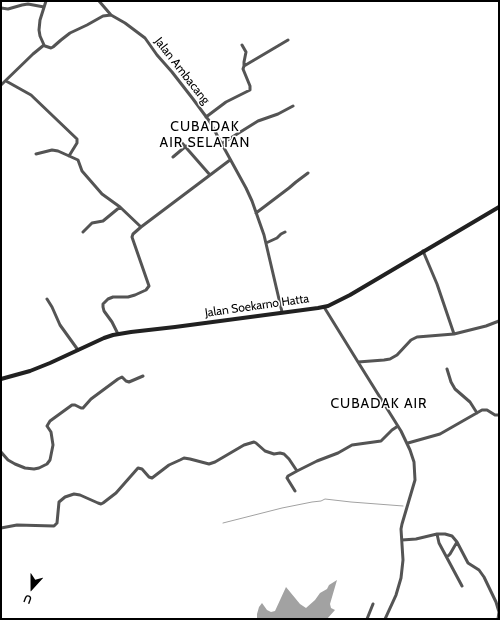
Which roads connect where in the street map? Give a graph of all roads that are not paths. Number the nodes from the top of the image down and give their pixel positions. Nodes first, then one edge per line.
1 (46, 1) edge
2 (100, 1) edge
3 (44, 7) junction
4 (1, 8) edge
5 (111, 15) junction
6 (288, 40) dead end
7 (44, 45) junction
8 (242, 45) dead end
9 (244, 66) junction
10 (6, 81) junction
11 (1, 85) edge
12 (293, 106) dead end
13 (206, 117) junction
14 (182, 143) dead end
15 (221, 144) junction
16 (186, 146) junction
17 (36, 154) dead end
18 (69, 156) junction
19 (173, 157) dead end
20 (230, 160) junction
21 (308, 174) dead end
22 (210, 175) junction
23 (120, 207) junction
24 (499, 207) edge
25 (256, 213) junction
26 (141, 227) junction
27 (83, 232) dead end
28 (285, 232) dead end
29 (266, 243) junction
30 (423, 251) junction
31 (47, 299) dead end
32 (324, 307) junction
33 (282, 312) junction
34 (499, 321) edge
35 (118, 334) junction
36 (454, 334) junction
37 (78, 350) junction
38 (358, 362) junction
39 (447, 369) dead end
40 (143, 376) dead end
41 (1, 379) edge
42 (477, 413) junction
43 (499, 415) edge
44 (398, 426) junction
45 (408, 443) junction
46 (1, 452) edge
47 (297, 471) junction
48 (295, 491) dead end
49 (1, 528) edge
50 (437, 534) junction
51 (402, 540) junction
52 (457, 542) junction
53 (447, 557) junction
54 (462, 586) dead end
55 (373, 604) dead end
56 (367, 619) edge
57 (385, 619) edge
58 (498, 619) edge

1 - 3 street
2 - 5 street
3 - 4 street
3 - 7 street
5 - 7 street
5 - 13 street, Jalan Ambacang
6 - 9 street
7 - 10 street
8 - 9 street
9 - 13 street
10 - 11 street
10 - 18 street
12 - 15 street
13 - 15 street, Jalan Ambacang
14 - 16 street
15 - 20 street, Jalan Ambacang
16 - 19 street
16 - 22 street
17 - 18 street
18 - 23 street
20 - 22 street
20 - 25 street, Jalan Ambacang
21 - 25 street
22 - 26 street
23 - 26 street
23 - 27 street
24 - 30 street, Jalan Soekarno Hatta
25 - 29 street, Jalan Ambacang
26 - 35 street
28 - 29 street
29 - 33 street, Jalan Ambacang
30 - 32 street, Jalan Soekarno Hatta
30 - 36 street
31 - 37 street
32 - 33 street, Jalan Soekarno Hatta
32 - 38 street
33 - 35 street, Jalan Soekarno Hatta
34 - 36 street
35 - 37 street, Jalan Soekarno Hatta
36 - 38 street
37 - 41 street, Jalan Soekarno Hatta
38 - 44 street
39 - 42 street
40 - 46 street
42 - 43 street
42 - 45 street
44 - 45 street
44 - 47 street
45 - 51 street
47 - 48 street
47 - 49 street
50 - 51 street
50 - 52 street
50 - 53 street
51 - 57 street
52 - 53 street
52 - 58 street
53 - 54 street
55 - 56 street

